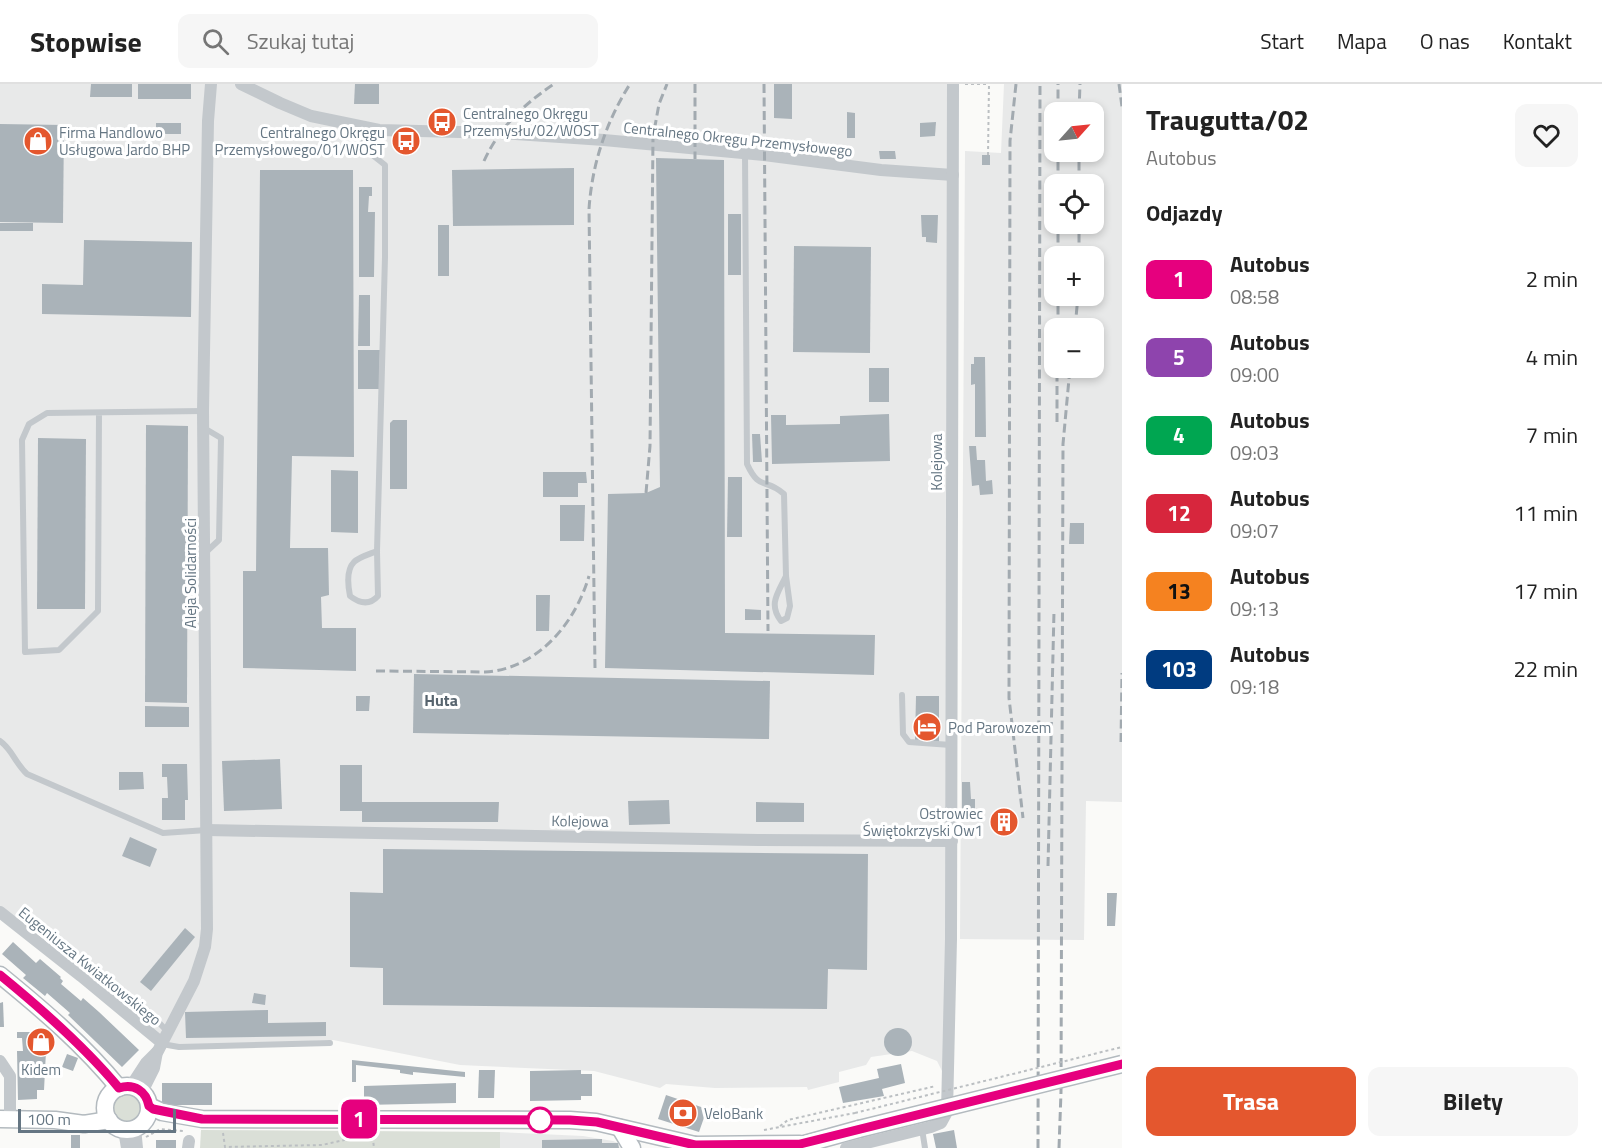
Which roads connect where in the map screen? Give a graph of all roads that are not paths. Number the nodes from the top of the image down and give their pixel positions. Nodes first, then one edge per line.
1 (211, 84) edge
2 (241, 84) edge
3 (953, 84) edge
4 (361, 127) junction
5 (745, 153) junction
6 (953, 175) junction
7 (203, 411) junction
8 (99, 413) junction
9 (377, 551) junction
10 (786, 576) junction
11 (902, 695) dead end
12 (0, 741) edge
13 (951, 745) junction
14 (207, 830) junction
15 (952, 841) junction
16 (0, 912) edge
17 (0, 975) edge
18 (126, 1013) junction
19 (168, 1032) junction
20 (330, 1042) dead end
21 (160, 1047) junction
22 (0, 1061) edge
23 (1122, 1064) edge
24 (134, 1116) edge
25 (5, 1119) edge
26 (620, 1128) junction
27 (922, 1130) junction
28 (795, 1146) edge
29 (698, 1147) edge
30 (127, 1148) edge
31 (632, 1148) edge
32 (846, 1148) edge
33 (925, 1148) edge

1 - 7 street, Aleja Solidarności
2 - 4 street, Centralnego Okręgu Przemysłowego
3 - 6 street, Kolejowa
4 - 5 street, Centralnego Okręgu Przemysłowego
4 - 9 lane
5 - 6 street, Centralnego Okręgu Przemysłowego
5 - 10 lane
6 - 13 street, Kolejowa
7 - 8 lane
7 - 14 street, Aleja Solidarności
8 - 8 lane
9 - 9 lane
10 - 10 lane
11 - 13 lane
12 - 14 lane
13 - 15 street, Kolejowa
14 - 15 street, Kolejowa
14 - 19 street, Aleja Solidarności
15 - 27 street, Kolejowa
16 - 18 street, Eugeniusza Kwiatkowskiego
17 - 24 main road
18 - 19 lane
18 - 21 street, Eugeniusza Kwiatkowskiego
19 - 21 street, Aleja Solidarności
20 - 21 lane
21 - 24 street, Aleja Solidarności
22 - 25 street
23 - 28 main road, bridge
24 - 25 main road
24 - 26 main road
24 - 30 street
26 - 29 main road
26 - 31 main road
27 - 32 street, Kolejowa
27 - 33 lane
28 - 29 main road

